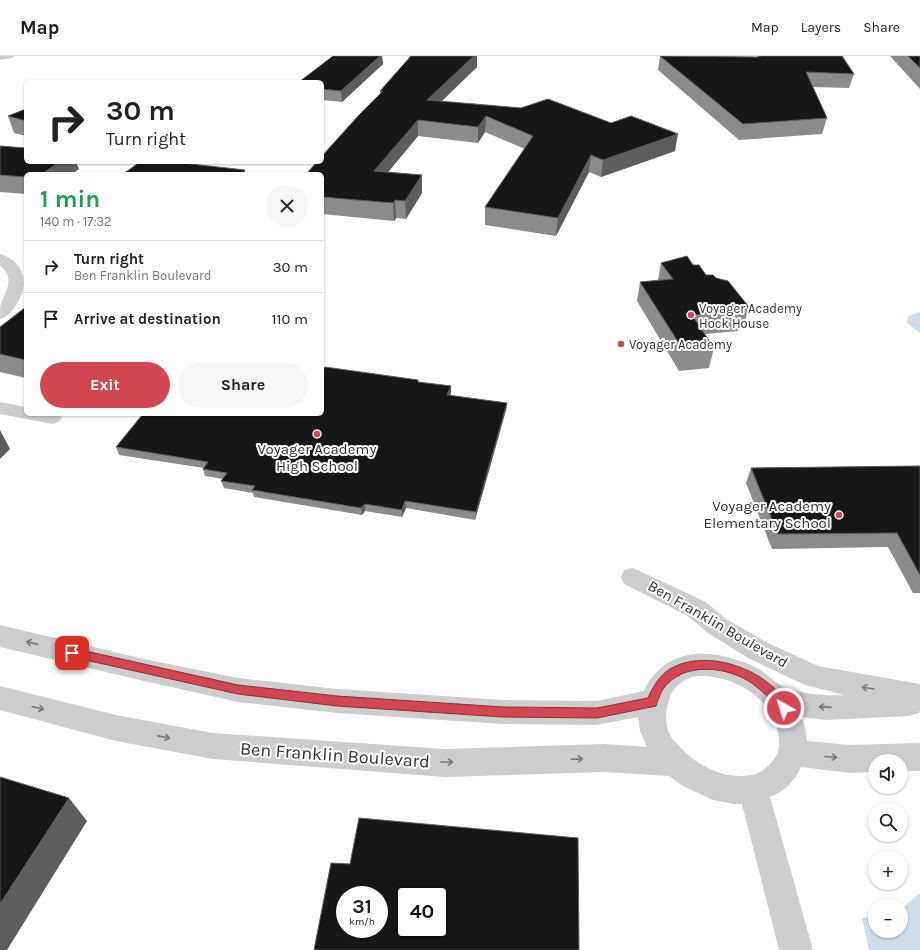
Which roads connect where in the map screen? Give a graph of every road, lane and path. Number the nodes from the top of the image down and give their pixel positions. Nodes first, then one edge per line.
1 (9, 56) edge
2 (0, 57) edge
3 (0, 259) edge
4 (0, 314) edge
5 (0, 408) edge
6 (24, 413) edge
7 (41, 416) edge
8 (52, 418) dead end
9 (633, 576) dead end
10 (0, 636) edge
11 (774, 695) junction
12 (920, 696) edge
13 (0, 698) edge
14 (652, 702) junction
15 (920, 704) edge
16 (793, 753) junction
17 (920, 757) edge
18 (675, 763) junction
19 (753, 789) junction
20 (796, 950) edge

1 - 2 street
3 - 4 street
5 - 6 street
7 - 8 street
12 -> 9 street, Ben Franklin Boulevard
14 -> 10 street
11 - 14 street
15 -> 11 street
11 - 16 street
13 -> 18 street, Ben Franklin Boulevard
14 - 18 street
16 -> 17 street
16 - 19 street
18 - 19 street
19 - 20 street

